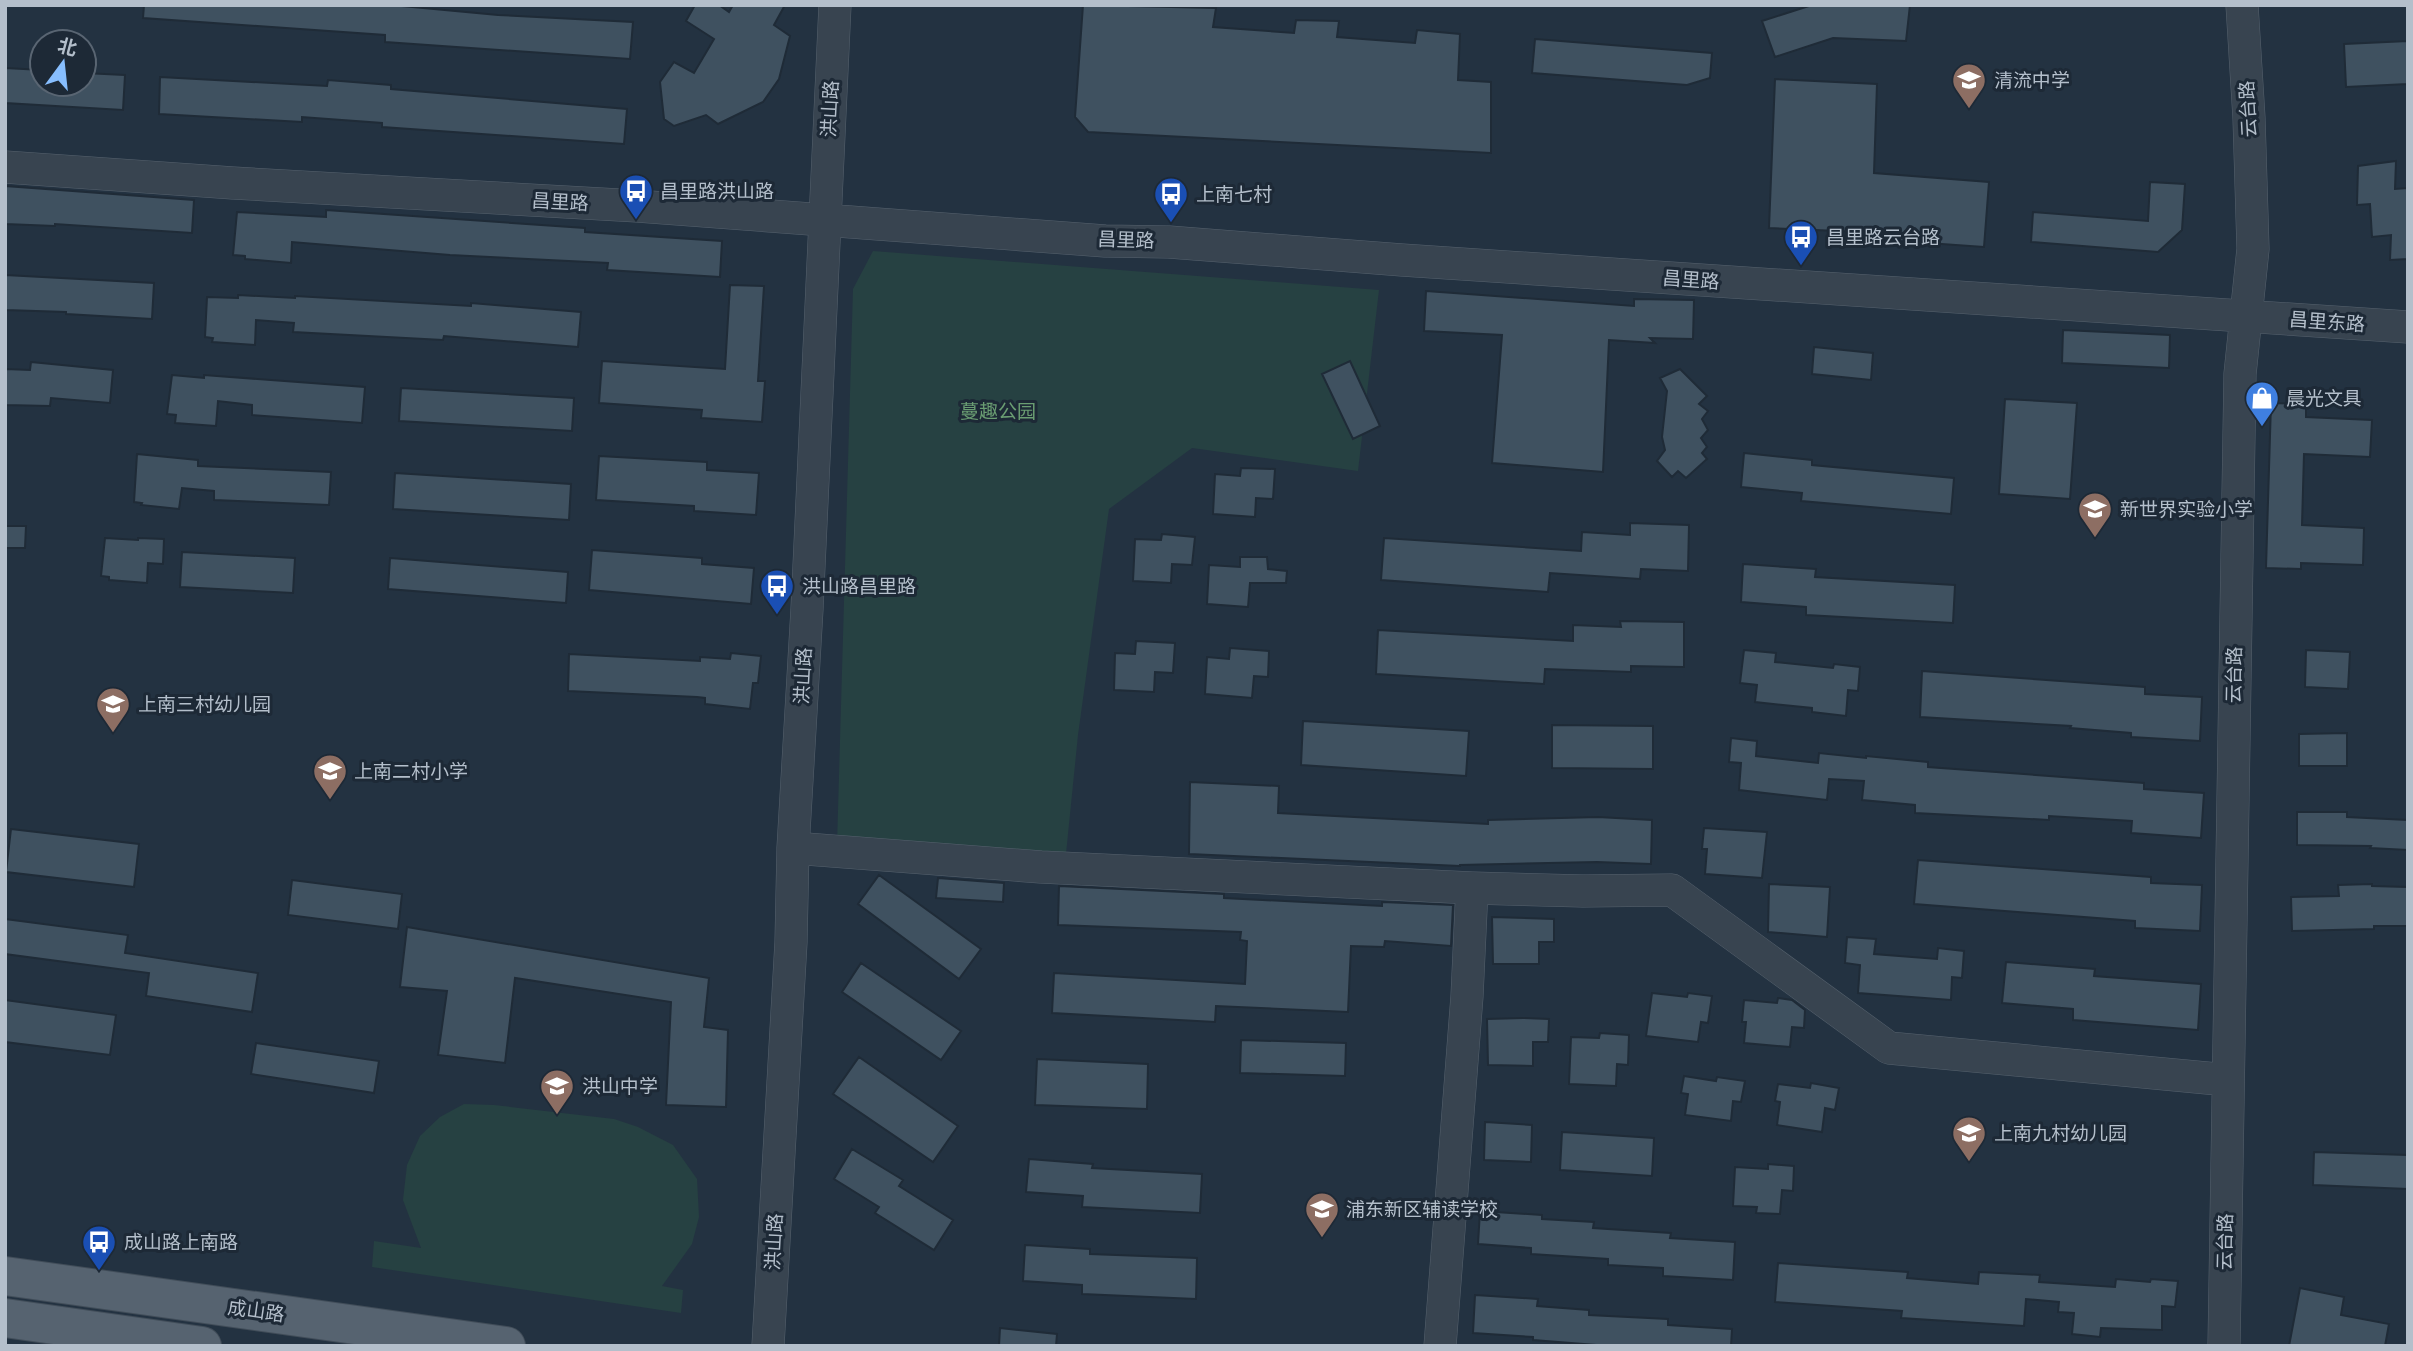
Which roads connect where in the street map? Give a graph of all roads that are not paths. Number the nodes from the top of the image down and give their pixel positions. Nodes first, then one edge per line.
1 (835, 5) edge
2 (2242, 5) edge
3 (5, 167) edge
4 (825, 220) junction
5 (2246, 317) junction
6 (2408, 327) edge
7 (793, 848) junction
8 (1472, 888) junction
9 (2228, 1080) junction
10 (5, 1276) edge
11 (5, 1318) edge
12 (202, 1346) edge
13 (506, 1346) edge
14 (768, 1346) edge
15 (1440, 1346) edge
16 (2224, 1346) edge

1 - 4 street, 洪山路
2 - 5 street, 云台路
3 - 4 street, 昌里路
4 - 5 street, 昌里路
4 - 7 street, 洪山路
5 - 6 street, 昌里东路
5 - 9 street, 云台路
7 - 8 street
7 - 14 street, 洪山路
8 - 9 street
8 - 15 street
9 - 16 street, 云台路
10 - 13 main road, 成山路
11 - 12 main road

